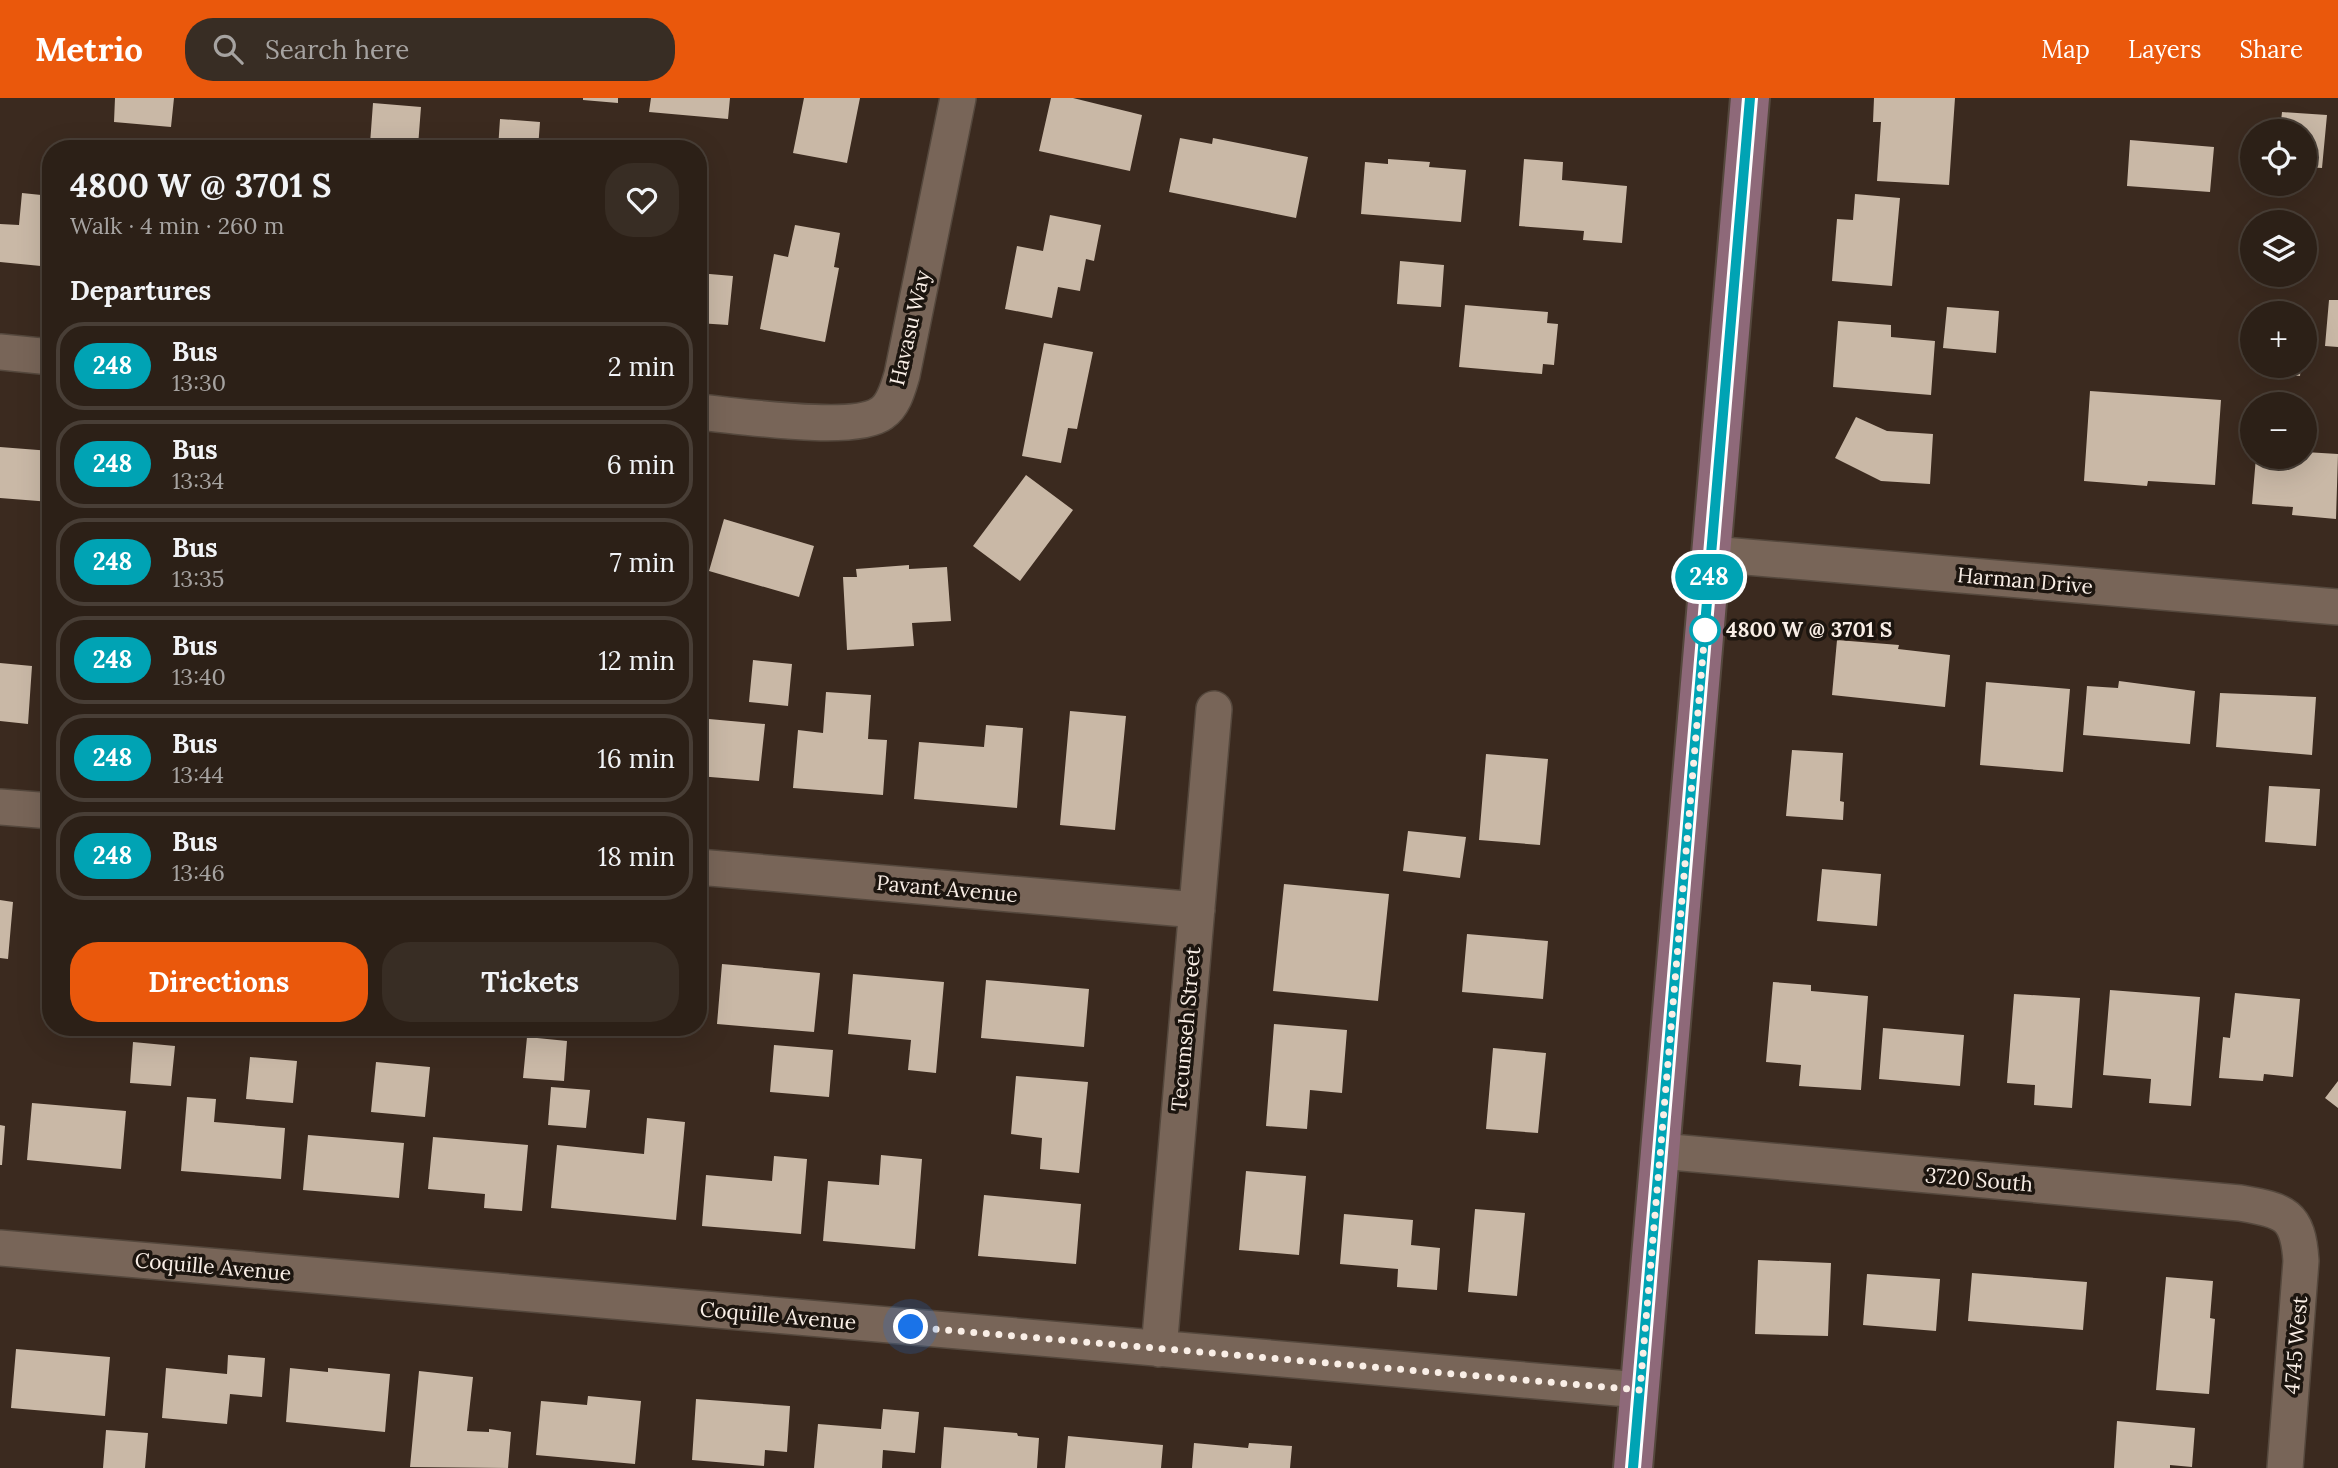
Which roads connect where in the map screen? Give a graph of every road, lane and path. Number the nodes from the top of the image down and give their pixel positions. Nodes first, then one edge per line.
1 (958, 98) edge
2 (1746, 98) edge
3 (0, 352) edge
4 (42, 356) edge
5 (707, 413) edge
6 (1711, 554) junction
7 (2338, 607) edge
8 (1214, 709) dead end
9 (0, 807) edge
10 (42, 810) edge
11 (707, 868) edge
12 (1197, 910) junction
13 (1660, 1151) junction
14 (2293, 1223) joint
15 (0, 1248) edge
16 (1159, 1349) junction
17 (1640, 1390) junction
18 (1633, 1468) edge
19 (2286, 1468) edge

1 - 5 street, Havasu Way
2 - 6 main road
3 - 4 street
6 - 7 street, Harman Drive
6 - 13 main road
8 - 12 street, Tecumseh Street
9 - 10 street
11 - 12 street, Pavant Avenue
12 - 16 street, Tecumseh Street
13 - 14 street, 3720 South
13 - 17 main road
14 - 19 street, 4745 West
15 - 16 street, Coquille Avenue
16 - 17 street, Coquille Avenue
17 - 18 main road

